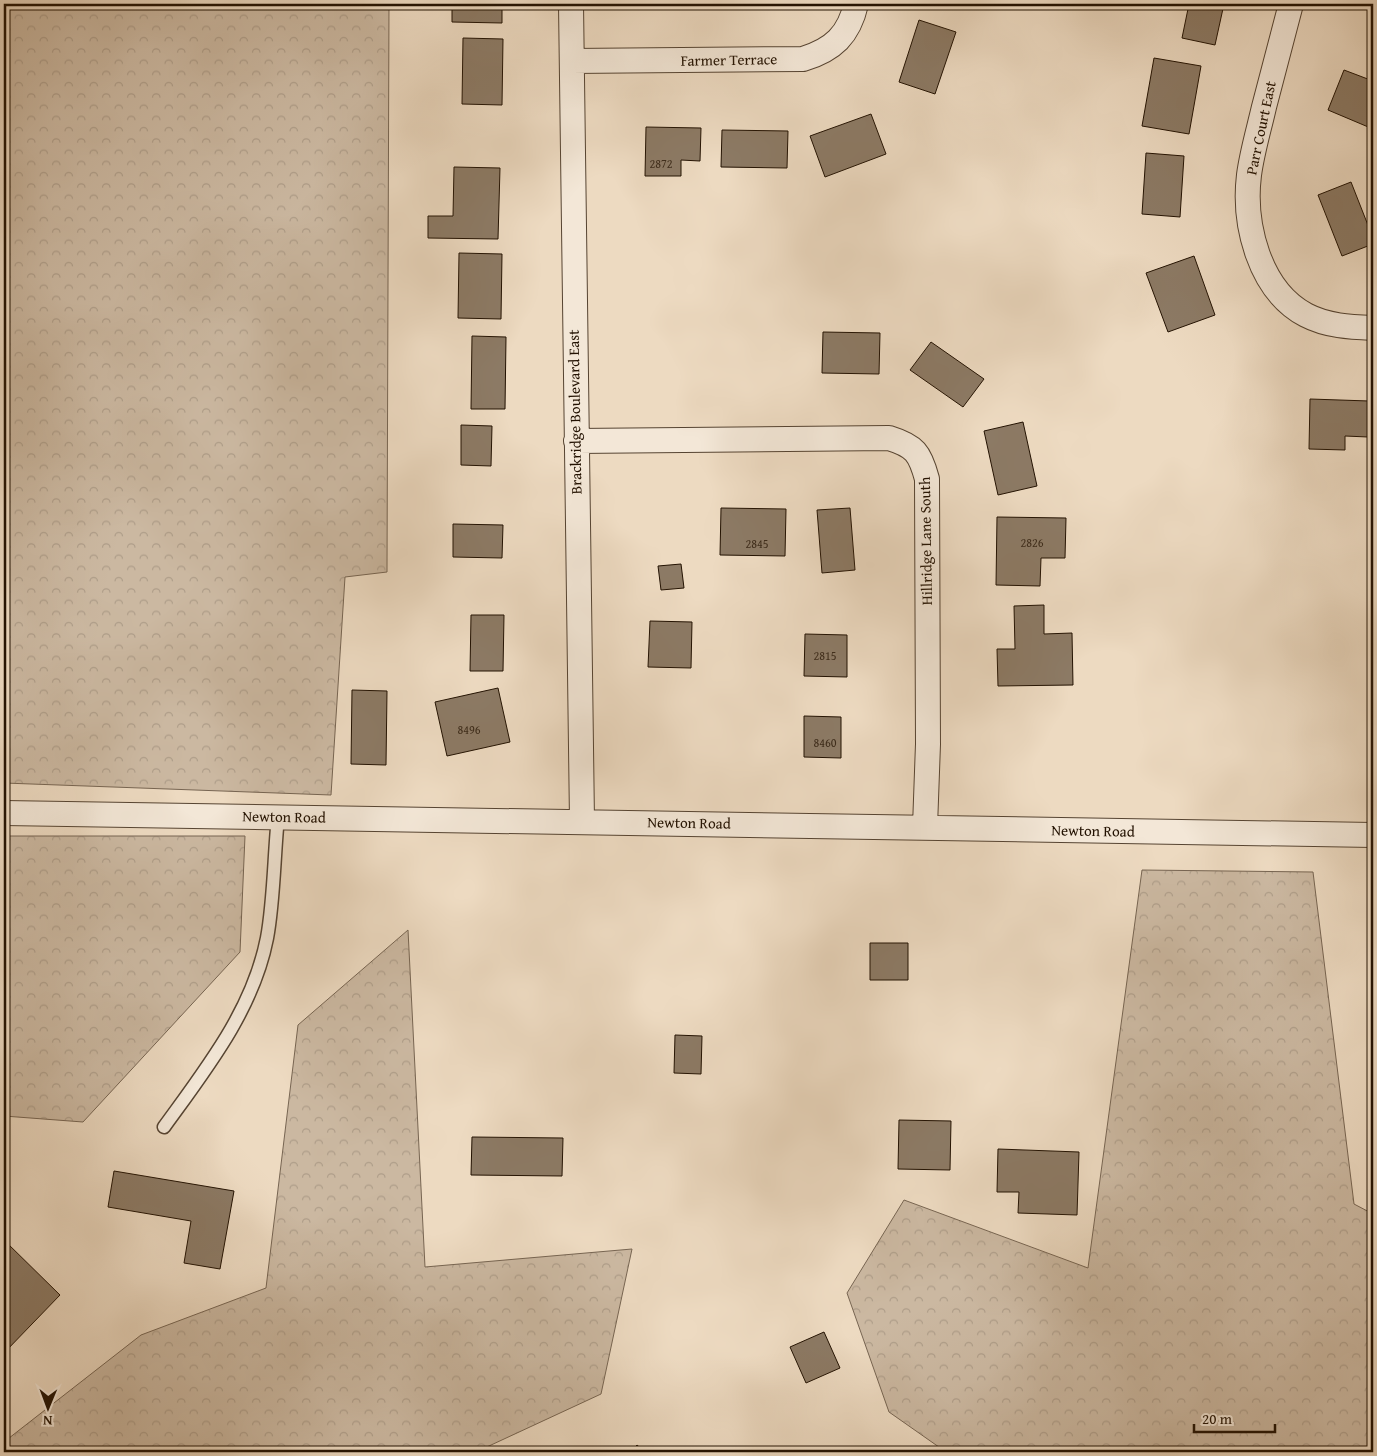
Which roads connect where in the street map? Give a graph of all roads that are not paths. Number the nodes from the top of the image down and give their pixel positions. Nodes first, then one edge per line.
1 (571, 4) edge
2 (856, 4) edge
3 (1290, 4) edge
4 (572, 62) junction
5 (1373, 328) edge
6 (576, 441) junction
7 (4, 813) edge
8 (278, 817) junction
9 (582, 821) junction
10 (925, 827) junction
11 (1373, 835) edge
12 (164, 1127) dead end

1 - 4 street, Brackridge Boulevard East
2 - 4 street, Farmer Terrace
3 - 5 street, Parr Court East
4 - 6 street, Brackridge Boulevard East
6 - 9 street, Brackridge Boulevard East
6 - 10 street, Hillridge Lane South
7 - 8 street, Newton Road
8 - 9 street, Newton Road
8 - 12 lane
9 - 10 street, Newton Road
10 - 11 street, Newton Road

